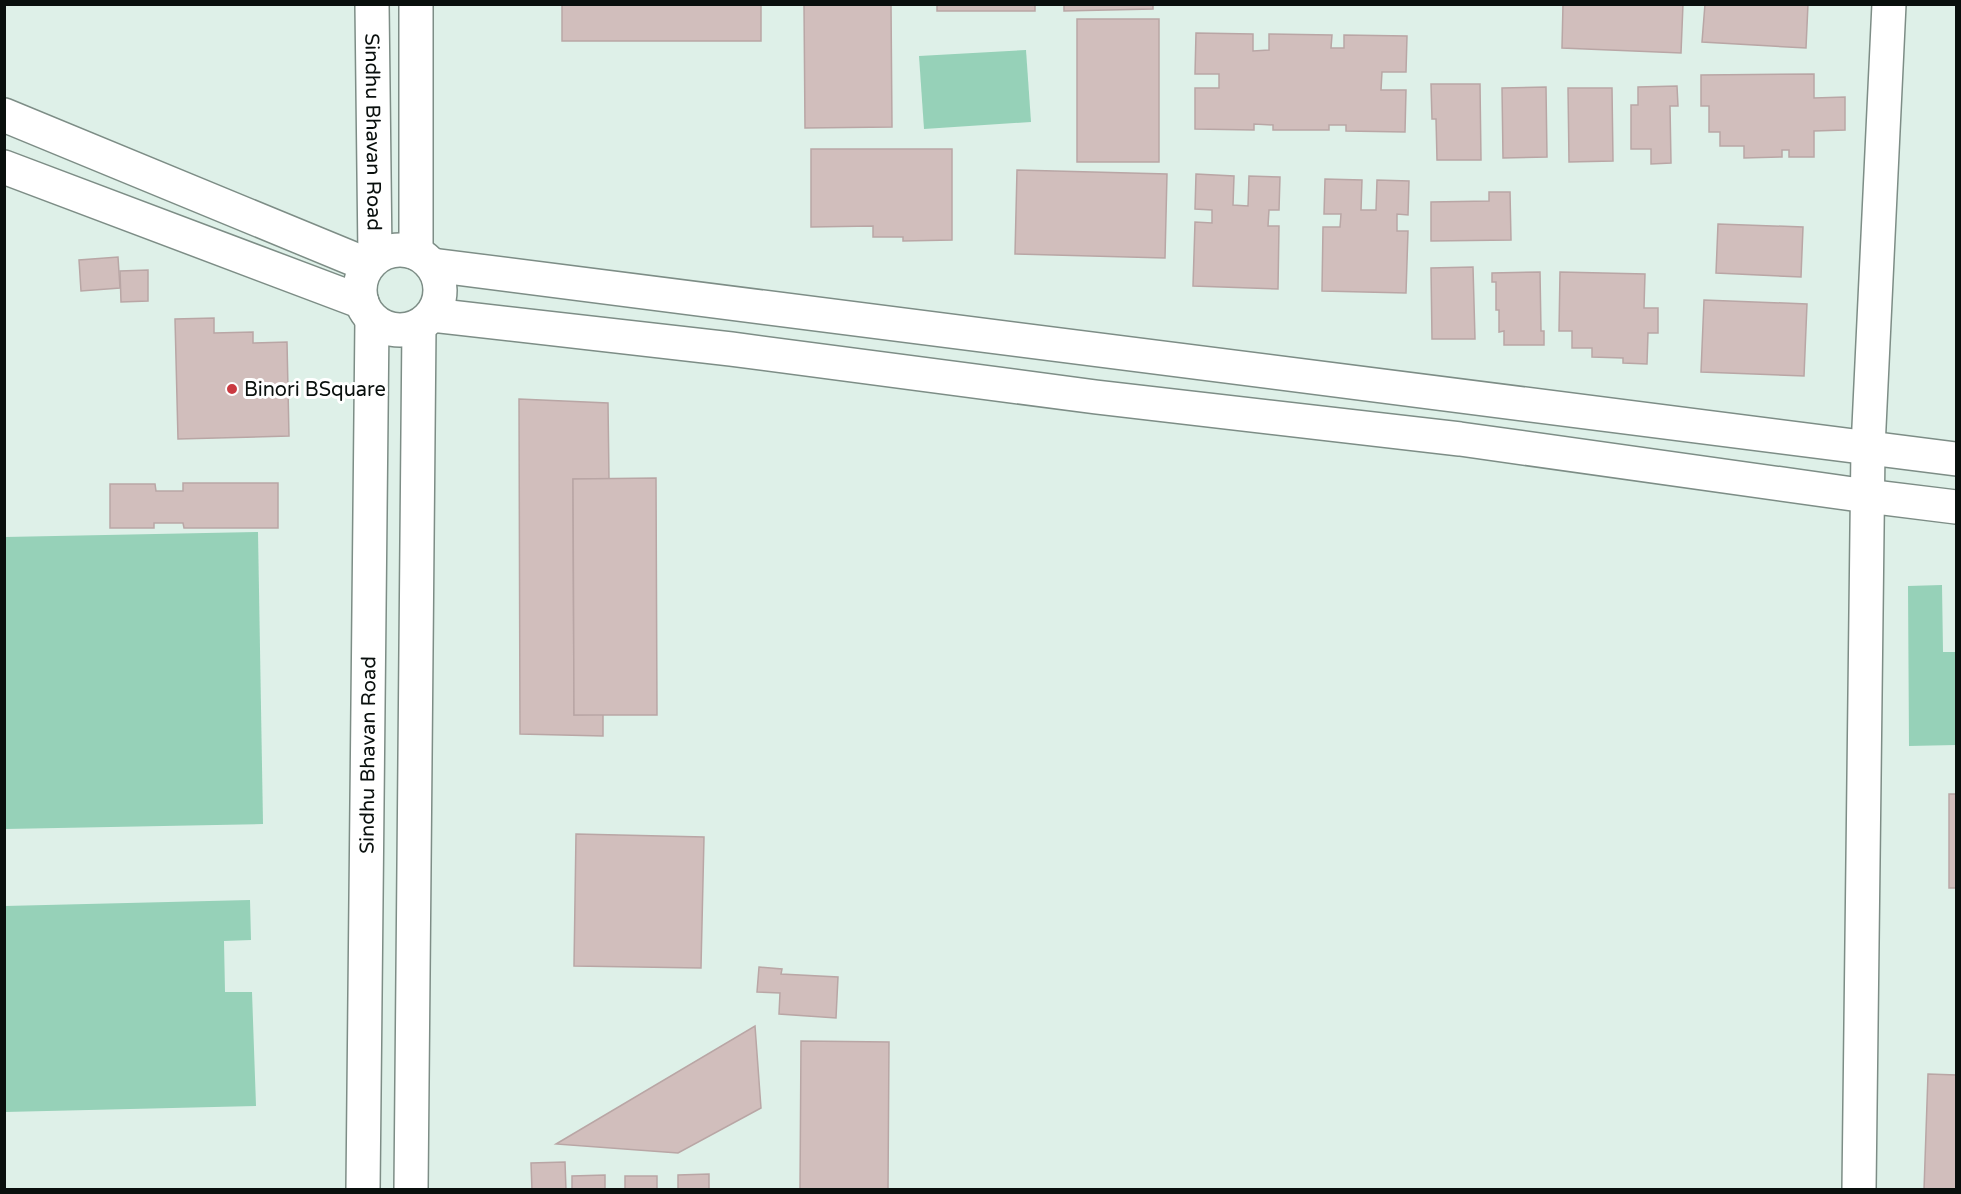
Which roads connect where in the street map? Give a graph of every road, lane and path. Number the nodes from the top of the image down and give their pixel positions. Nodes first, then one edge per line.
1 (372, 4) edge
2 (416, 4) edge
3 (1889, 4) edge
4 (4, 115) edge
5 (4, 167) edge
6 (424, 259) junction
7 (371, 261) junction
8 (367, 311) junction
9 (426, 320) junction
10 (1868, 448) junction
11 (1956, 459) edge
12 (1867, 496) junction
13 (1956, 507) edge
14 (363, 1190) edge
15 (411, 1190) edge
16 (1859, 1190) edge

1 - 7 street, Sindhu Bhavan Road
2 - 6 street
3 - 10 street
4 - 7 street
5 - 8 street
6 - 7 street
6 - 9 street
6 - 10 street
7 - 8 street
8 - 9 street
8 - 14 street, Sindhu Bhavan Road
9 - 12 street
9 - 15 street
10 - 11 street
10 - 12 street
12 - 13 street
12 - 16 street

